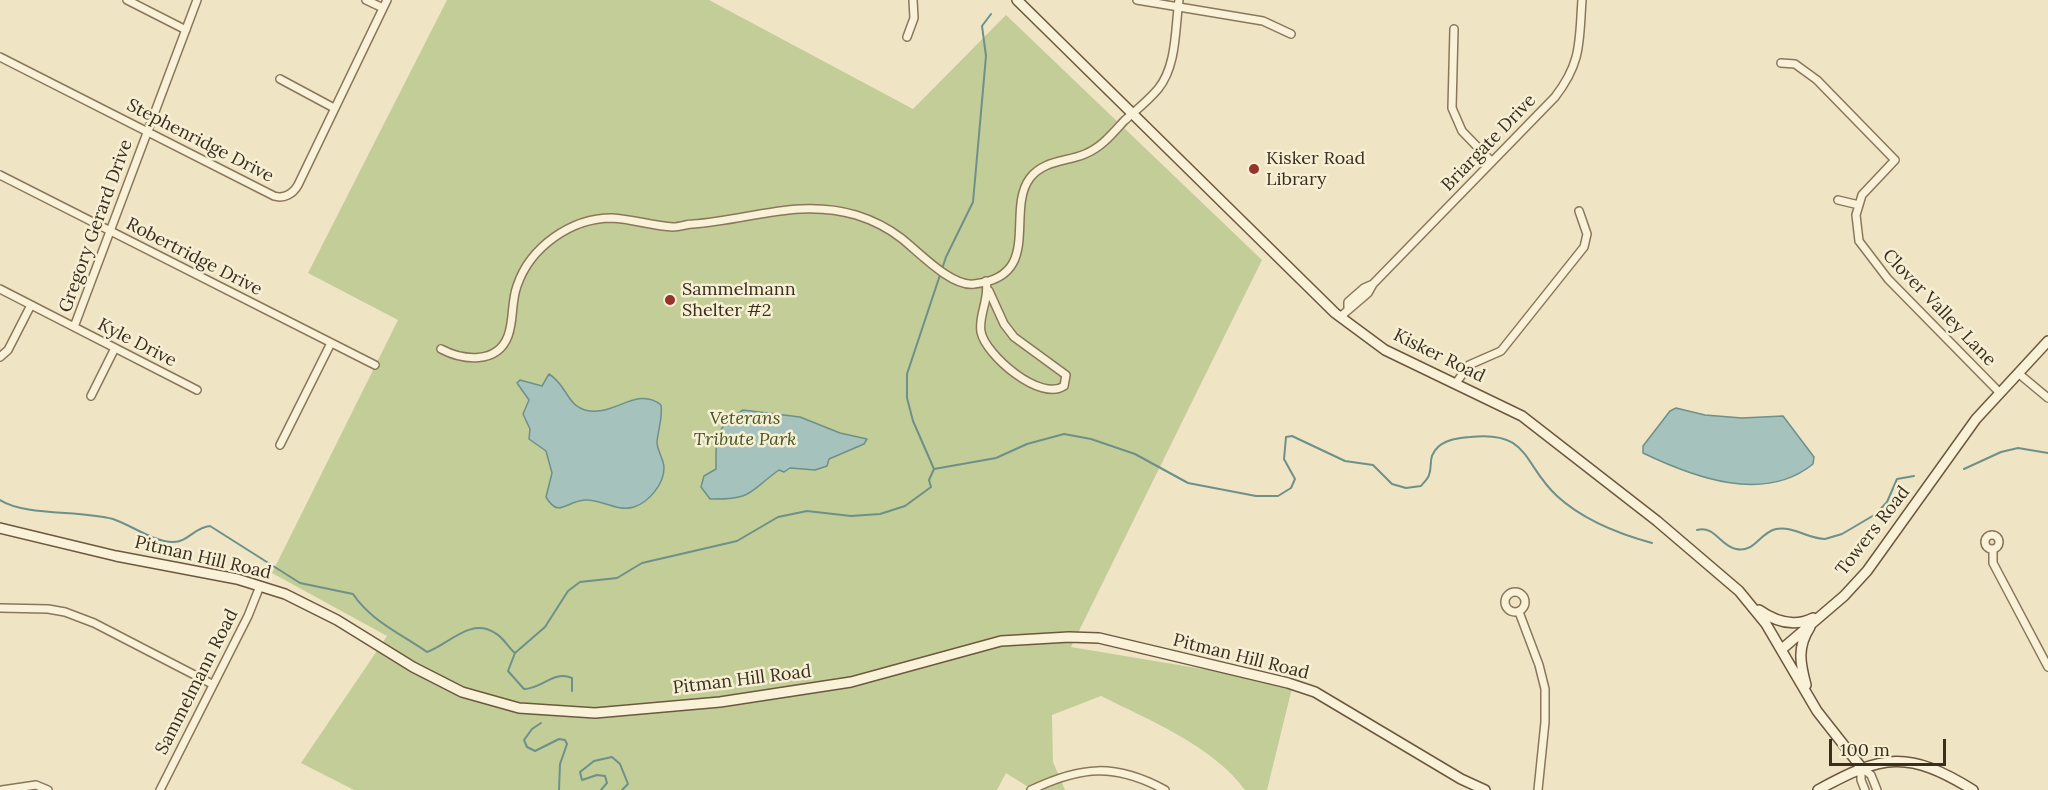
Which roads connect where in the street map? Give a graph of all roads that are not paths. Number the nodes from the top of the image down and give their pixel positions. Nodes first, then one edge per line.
1 (127, 0) edge
2 (197, 0) edge
3 (366, 0) edge
4 (387, 0) edge
5 (913, 0) edge
6 (1017, 0) edge
7 (1137, 0) edge
8 (1179, 0) edge
9 (1582, 0) edge
10 (383, 8) junction
11 (1178, 8) junction
12 (1454, 29) dead end
13 (186, 30) junction
14 (1291, 34) dead end
15 (907, 37) dead end
16 (0, 57) edge
17 (1781, 63) dead end
18 (280, 79) dead end
19 (334, 108) junction
20 (1132, 114) junction
21 (147, 132) junction
22 (1492, 162) junction
23 (0, 175) edge
24 (1838, 200) dead end
25 (1859, 205) junction
26 (1579, 211) dead end
27 (111, 231) junction
28 (986, 281) junction
29 (0, 289) edge
30 (988, 291) junction
31 (31, 305) junction
32 (1340, 317) junction
33 (74, 327) junction
34 (2048, 341) edge
35 (331, 343) junction
36 (115, 348) junction
37 (441, 349) dead end
38 (0, 357) edge
39 (375, 365) dead end
40 (2018, 373) junction
41 (1456, 383) junction
42 (197, 390) dead end
43 (2000, 393) junction
44 (91, 396) dead end
45 (2048, 398) edge
46 (280, 445) dead end
47 (0, 528) edge
48 (1992, 550) dead end
49 (260, 586) junction
50 (1750, 602) junction
51 (0, 608) edge
52 (1828, 609) junction
53 (1519, 612) dead end
54 (1815, 620) junction
55 (1782, 649) junction
56 (2048, 667) edge
57 (213, 684) junction
58 (1811, 702) junction
59 (1861, 768) junction
60 (2, 790) edge
61 (48, 790) edge
62 (160, 790) edge
63 (1031, 790) edge
64 (1165, 790) edge
65 (1485, 790) edge
66 (1538, 790) edge
67 (1818, 790) edge
68 (1865, 790) edge
69 (1877, 790) edge
70 (1973, 790) edge

1 - 13 street
2 - 13 street, Gregory Gerard Drive
3 - 10 street
4 - 10 street, Stephenridge Drive
5 - 15 street
6 - 20 main road, Kisker Road
7 - 11 street
8 - 11 street
9 - 22 street, Briargate Drive
10 - 19 street, Stephenridge Drive
11 - 14 street
11 - 20 street
12 - 22 street
13 - 21 street, Gregory Gerard Drive
16 - 21 street, Stephenridge Drive
17 - 25 street
18 - 19 street
19 - 21 street, Stephenridge Drive
20 - 28 street
20 - 32 main road, Kisker Road
21 - 27 street, Gregory Gerard Drive
22 - 32 street, Briargate Drive
23 - 27 street, Robertridge Drive
24 - 25 street
25 - 43 street, Clover Valley Lane
26 - 41 street
27 - 33 street, Gregory Gerard Drive
27 - 35 street, Robertridge Drive
28 - 30 street
28 - 37 street
29 - 31 street, Kyle Drive
30 - 30 street
31 - 33 street, Kyle Drive
31 - 38 street
32 - 41 main road, Kisker Road
33 - 36 street, Kyle Drive
34 - 40 main road, Towers Road
35 - 39 street, Robertridge Drive
35 - 46 street
36 - 42 street, Kyle Drive
36 - 44 street
40 - 43 main road, Towers Road
40 - 45 street
41 - 50 main road, Kisker Road
43 - 52 main road, Towers Road
47 - 49 main road, Pitman Hill Road
48 - 56 street
49 - 57 street, Sammelmann Road
49 - 65 main road, Pitman Hill Road
50 - 52 main road
50 - 55 main road, Kisker Road
51 - 57 street
52 - 54 main road, Towers Road
53 - 66 street
54 - 55 main road, Towers Road
54 - 58 main road
55 - 58 main road
57 - 62 street, Sammelmann Road
58 - 59 main road
59 - 67 main road
59 - 68 street
59 - 69 street
59 - 70 main road
60 - 61 street
63 - 64 street

